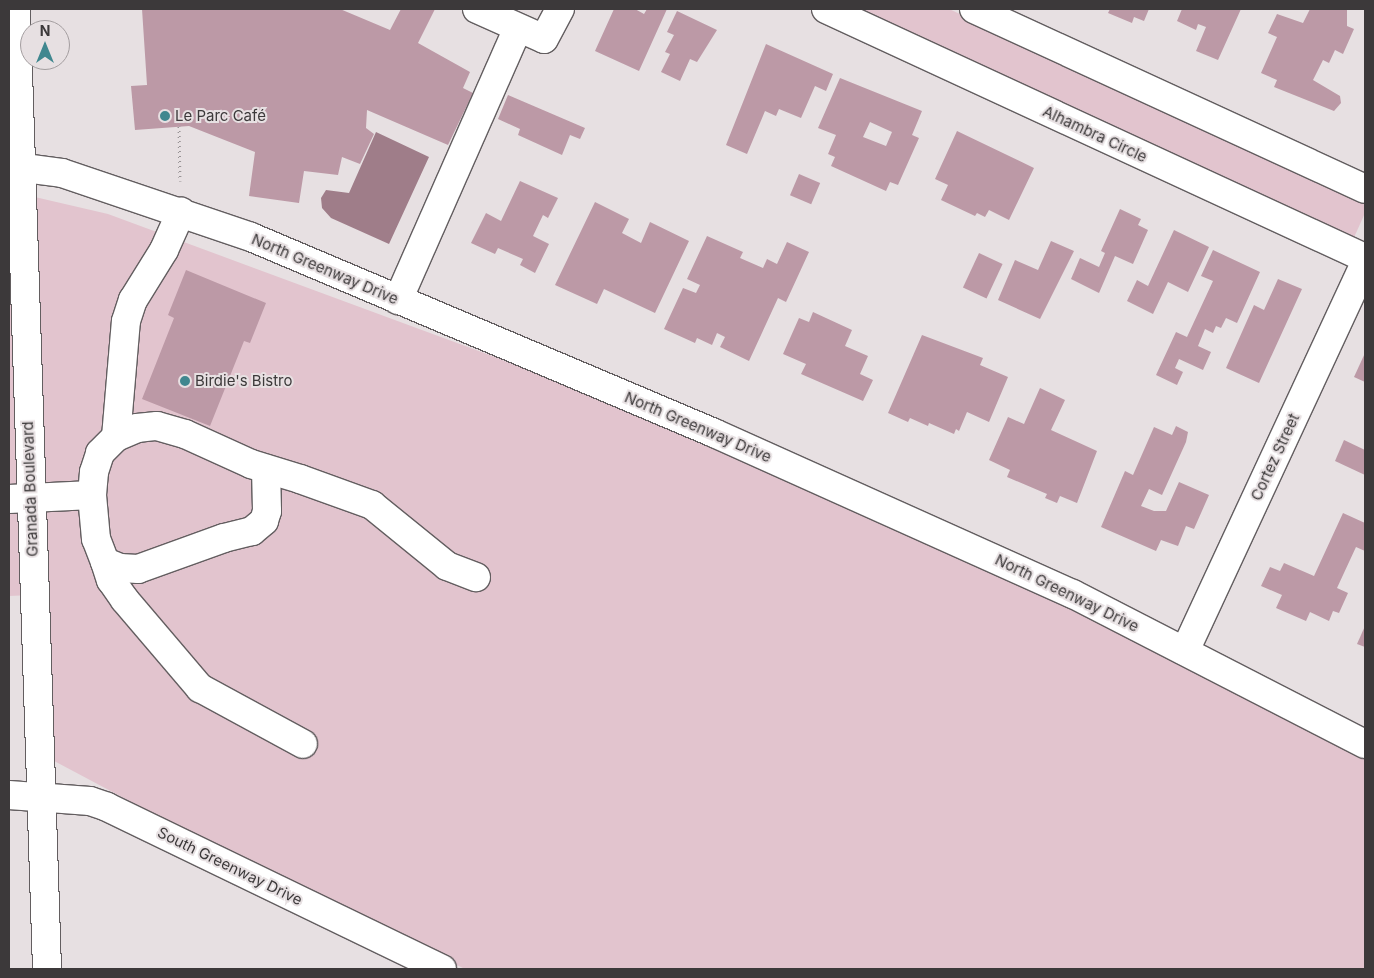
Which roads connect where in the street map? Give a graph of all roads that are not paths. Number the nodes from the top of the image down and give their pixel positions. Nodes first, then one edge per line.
1 (16, 9) edge
2 (477, 9) edge
3 (560, 9) edge
4 (826, 9) edge
5 (974, 9) edge
6 (518, 28) junction
7 (15, 167) edge
8 (1365, 189) edge
9 (181, 212) junction
10 (1365, 258) edge
11 (1365, 264) edge
12 (398, 300) junction
13 (116, 437) junction
14 (266, 468) junction
15 (92, 495) junction
16 (19, 498) edge
17 (105, 562) junction
18 (476, 576) dead end
19 (1185, 650) junction
20 (303, 744) dead end
21 (1365, 744) edge
22 (9, 795) edge
23 (43, 798) junction
24 (47, 969) edge
25 (442, 969) edge

1 - 7 street, Granada Boulevard
2 - 6 street
3 - 6 street
4 - 10 street, Alhambra Circle
5 - 8 street
6 - 12 street
7 - 9 street, North Greenway Drive
7 - 16 street, Granada Boulevard
9 - 12 street, North Greenway Drive
9 - 13 street
11 - 19 street, Cortez Street
12 - 19 street, North Greenway Drive
13 - 14 street
13 - 15 street
14 - 17 street
14 - 18 street
15 - 16 street
15 - 17 street
16 - 23 street, Granada Boulevard
17 - 20 street
19 - 21 street, North Greenway Drive
22 - 23 street, South Greenway Drive
23 - 24 street, Granada Boulevard
23 - 25 street, South Greenway Drive

